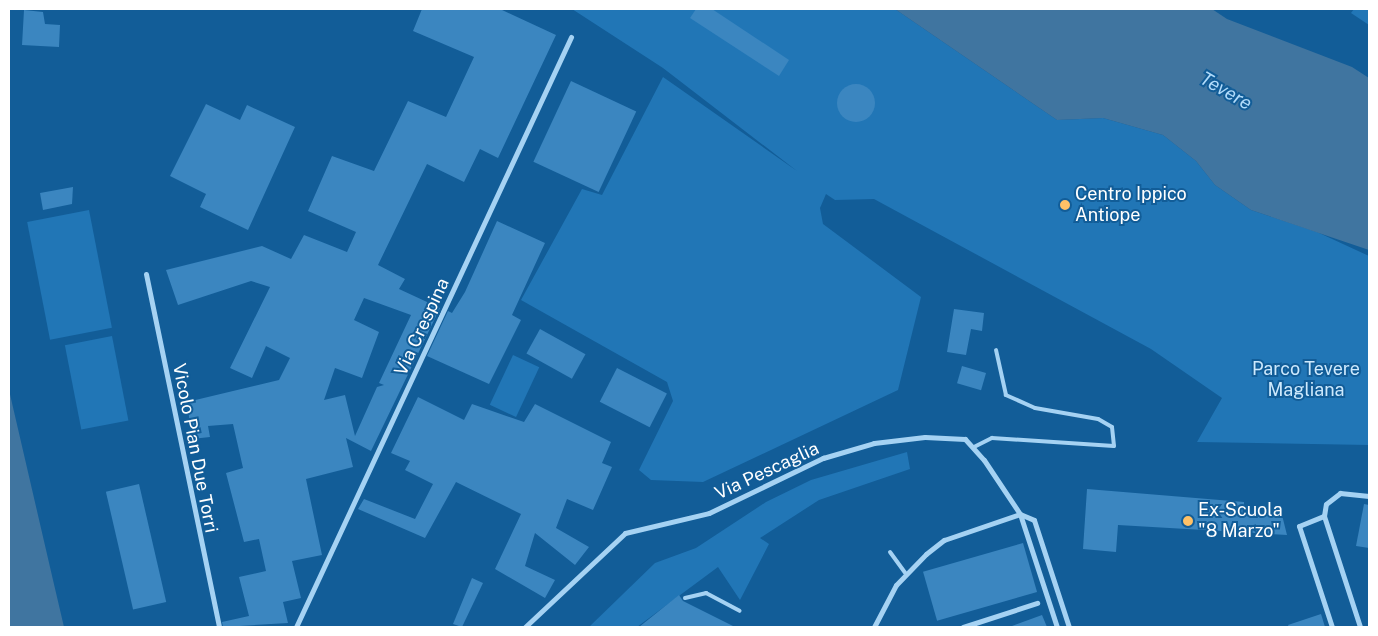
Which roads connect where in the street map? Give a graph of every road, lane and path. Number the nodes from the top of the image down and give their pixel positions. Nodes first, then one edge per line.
1 (571, 37) dead end
2 (146, 274) dead end
3 (996, 350) dead end
4 (974, 447) junction
5 (1369, 496) edge
6 (1020, 514) junction
7 (1324, 516) junction
8 (890, 552) dead end
9 (905, 573) junction
10 (686, 598) dead end
11 (1037, 603) dead end
12 (740, 611) dead end
13 (984, 621) junction
14 (219, 627) edge
15 (296, 627) edge
16 (525, 627) edge
17 (874, 627) edge
18 (963, 627) edge
19 (987, 627) edge
20 (1057, 627) edge
21 (1069, 627) edge
22 (1332, 627) edge
23 (1360, 627) edge

1 - 15 street, Via Crespina
2 - 14 street, Vicolo Pian Due Torri
3 - 4 lane
4 - 6 street
4 - 16 street, Via Pescaglia
5 - 7 street
6 - 9 street
6 - 20 street
6 - 21 street
7 - 22 street
7 - 23 street
8 - 9 lane
9 - 17 street
10 - 12 lane
11 - 13 street
13 - 18 street
13 - 19 street

